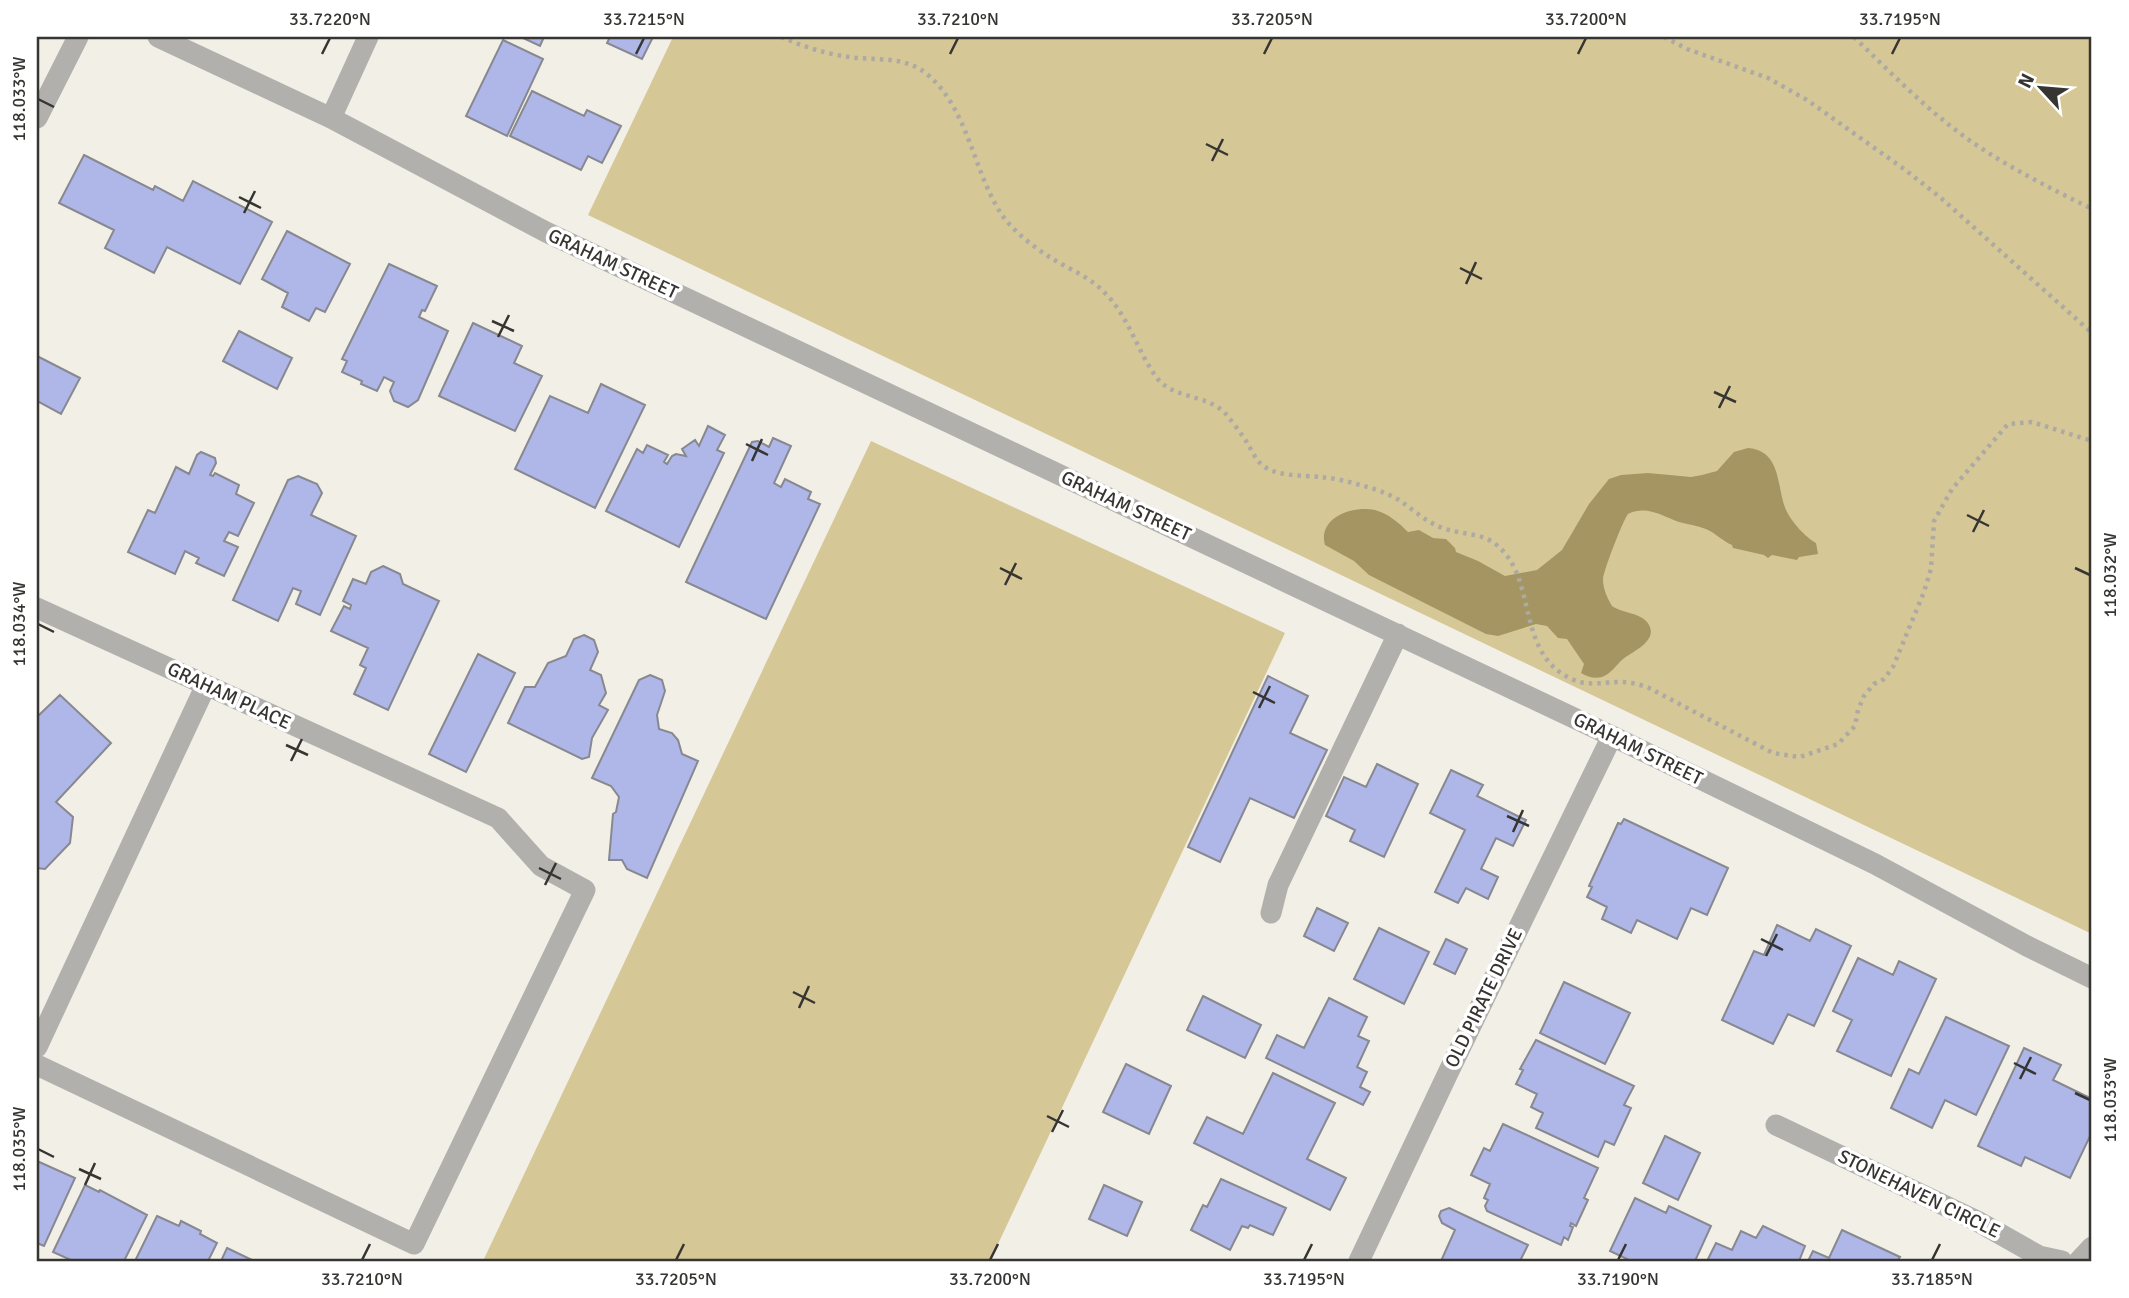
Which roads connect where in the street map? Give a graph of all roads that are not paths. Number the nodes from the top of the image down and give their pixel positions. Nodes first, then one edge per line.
1 (78, 37) edge
2 (158, 37) edge
3 (368, 37) edge
4 (331, 117) junction
5 (37, 118) edge
6 (37, 608) edge
7 (1398, 634) junction
8 (206, 685) junction
9 (1612, 736) junction
10 (1271, 913) dead end
11 (2092, 978) edge
12 (37, 1047) edge
13 (37, 1065) edge
14 (1776, 1125) dead end
15 (2092, 1247) edge
16 (1359, 1261) edge
17 (2062, 1261) edge
18 (2079, 1261) edge

1 - 5 street
2 - 4 street, GRAHAM STREET
3 - 4 street
4 - 7 street, GRAHAM STREET
6 - 8 street, GRAHAM PLACE
7 - 9 street, GRAHAM STREET
7 - 10 street
8 - 12 street
8 - 13 street, GRAHAM PLACE
9 - 11 street, GRAHAM STREET
9 - 16 street, OLD PIRATE DRIVE
14 - 17 street, STONEHAVEN CIRCLE
15 - 18 street

